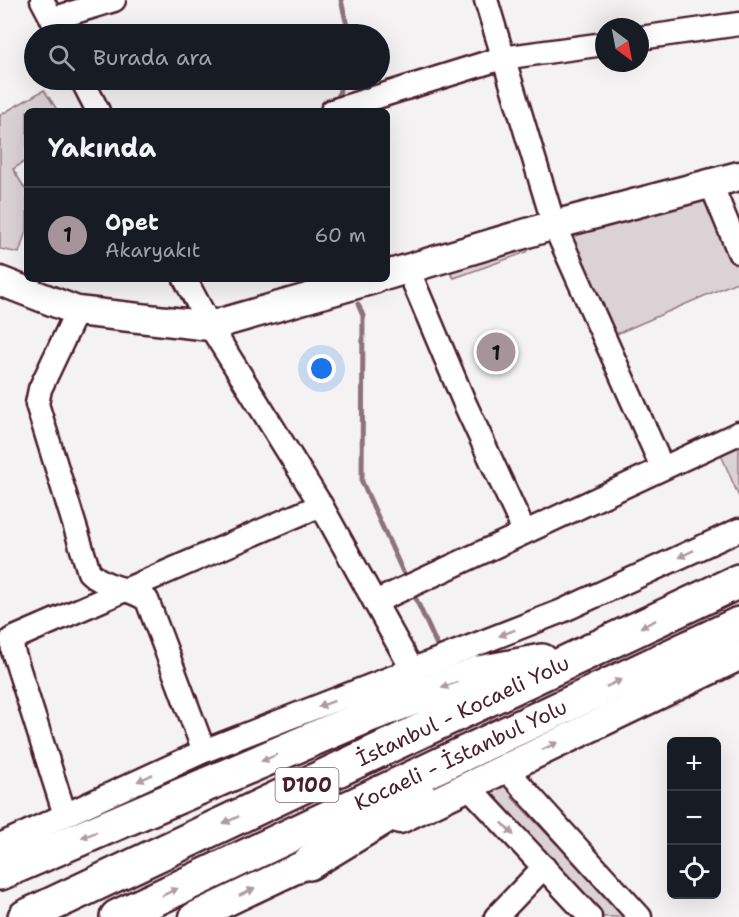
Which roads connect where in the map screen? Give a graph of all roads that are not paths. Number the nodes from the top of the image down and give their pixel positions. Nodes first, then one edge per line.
1 (114, 0) edge
2 (486, 0) edge
3 (51, 18) edge
4 (739, 24) edge
5 (649, 37) edge
6 (595, 45) edge
7 (502, 58) junction
8 (87, 90) edge
9 (96, 108) edge
10 (342, 108) edge
11 (739, 176) edge
12 (711, 184) junction
13 (554, 225) junction
14 (739, 252) edge
15 (398, 272) edge
16 (0, 281) edge
17 (187, 282) edge
18 (364, 282) edge
19 (77, 311) junction
20 (210, 326) junction
21 (739, 433) edge
22 (662, 467) junction
23 (321, 505) junction
24 (739, 530) edge
25 (524, 531) junction
26 (739, 581) edge
27 (125, 590) junction
28 (375, 602) junction
29 (739, 624) edge
30 (588, 652) junction
31 (739, 656) edge
32 (413, 671) junction
33 (561, 708) junction
34 (204, 751) junction
35 (505, 768) junction
36 (468, 786) junction
37 (65, 815) junction
38 (0, 845) edge
39 (309, 863) junction
40 (544, 867) junction
41 (0, 873) edge
42 (25, 917) edge
43 (117, 917) edge
44 (194, 917) edge
45 (496, 917) edge
46 (590, 917) edge
47 (640, 917) edge

1 - 3 street
2 - 7 street
4 - 5 street
6 - 7 street
7 - 10 street
7 - 13 street
8 - 9 street
11 - 12 main road
12 - 13 main road
12 - 14 street
13 - 15 main road
13 - 22 street
15 - 25 street
16 - 19 main road
17 - 20 street
18 - 20 main road
19 - 20 main road
19 - 27 street
20 - 23 street
21 - 22 street
22 - 25 street
23 - 27 street
23 - 28 street
24 -> 32 street
25 - 28 street
26 -> 30 highway, İstanbul - Kocaeli Yolu / D100
27 - 34 street
27 - 37 street
28 - 32 street
33 -> 29 highway, Kocaeli - İstanbul Yolu / D100
30 -> 41 highway
30 -> 42 highway, İstanbul - Kocaeli Yolu / D100
35 -> 31 main road
32 -> 34 street
33 - 39 highway
43 -> 33 highway, Kocaeli - İstanbul Yolu / D100
34 -> 37 street
35 - 36 main road
35 - 47 street
36 - 39 main road
36 -> 40 street
37 - 38 street
44 -> 39 main road
40 - 45 street
40 - 46 street

